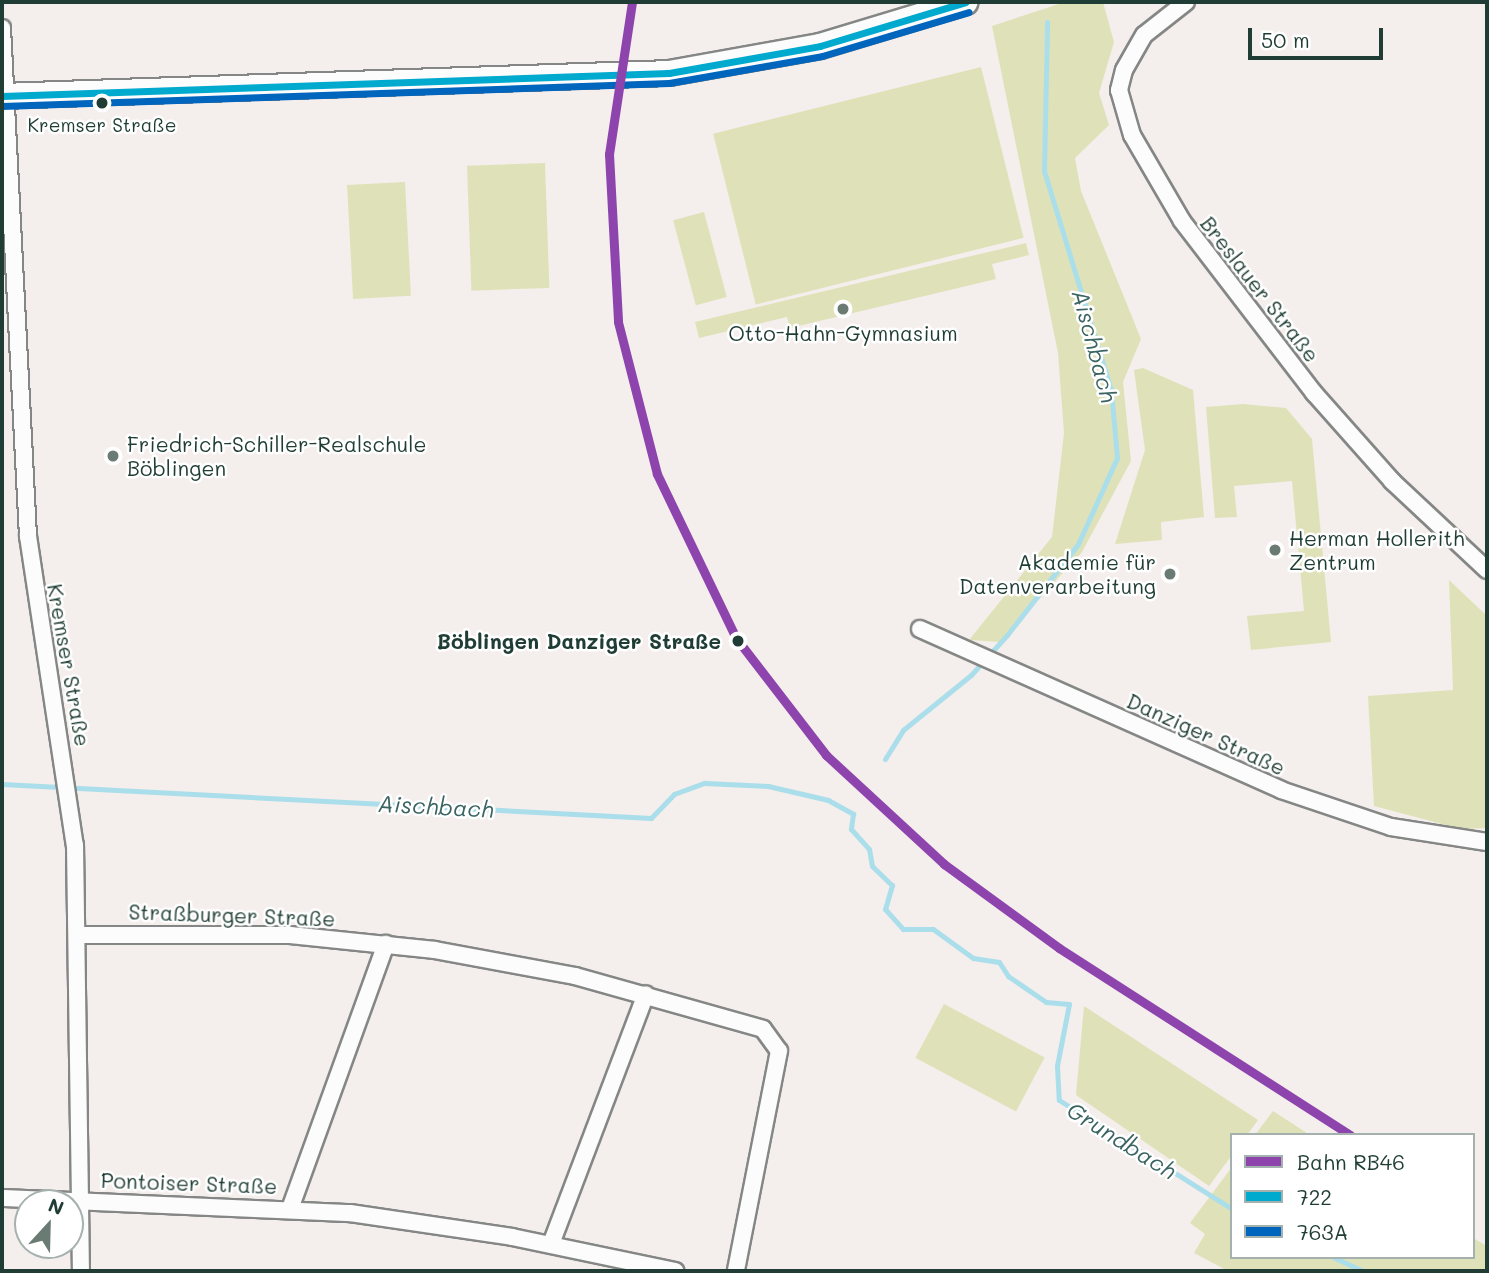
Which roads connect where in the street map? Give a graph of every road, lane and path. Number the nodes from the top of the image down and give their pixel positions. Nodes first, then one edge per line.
1 (966, 2) edge
2 (1186, 2) edge
3 (2, 28) edge
4 (3, 96) edge
5 (1487, 570) edge
6 (920, 629) dead end
7 (1487, 842) edge
8 (77, 935) junction
9 (386, 944) junction
10 (646, 994) junction
11 (78, 1189) edge
12 (84, 1200) edge
13 (290, 1209) junction
14 (551, 1244) junction
15 (676, 1271) edge
16 (736, 1271) edge

1 - 4 main road
2 - 5 street, Breslauer Straße
3 - 4 street, Kremser Straße
4 - 8 street, Kremser Straße
6 - 7 street, Danziger Straße
8 - 9 street, Straßburger Straße
8 - 11 street, Kremser Straße
9 - 10 street, Straßburger Straße
9 - 13 street, Pontoiser Straße
10 - 14 street
10 - 16 street, Straßburger Straße
12 - 13 street, Pontoiser Straße
13 - 14 street, Pontoiser Straße
14 - 15 street, Pontoiser Straße

